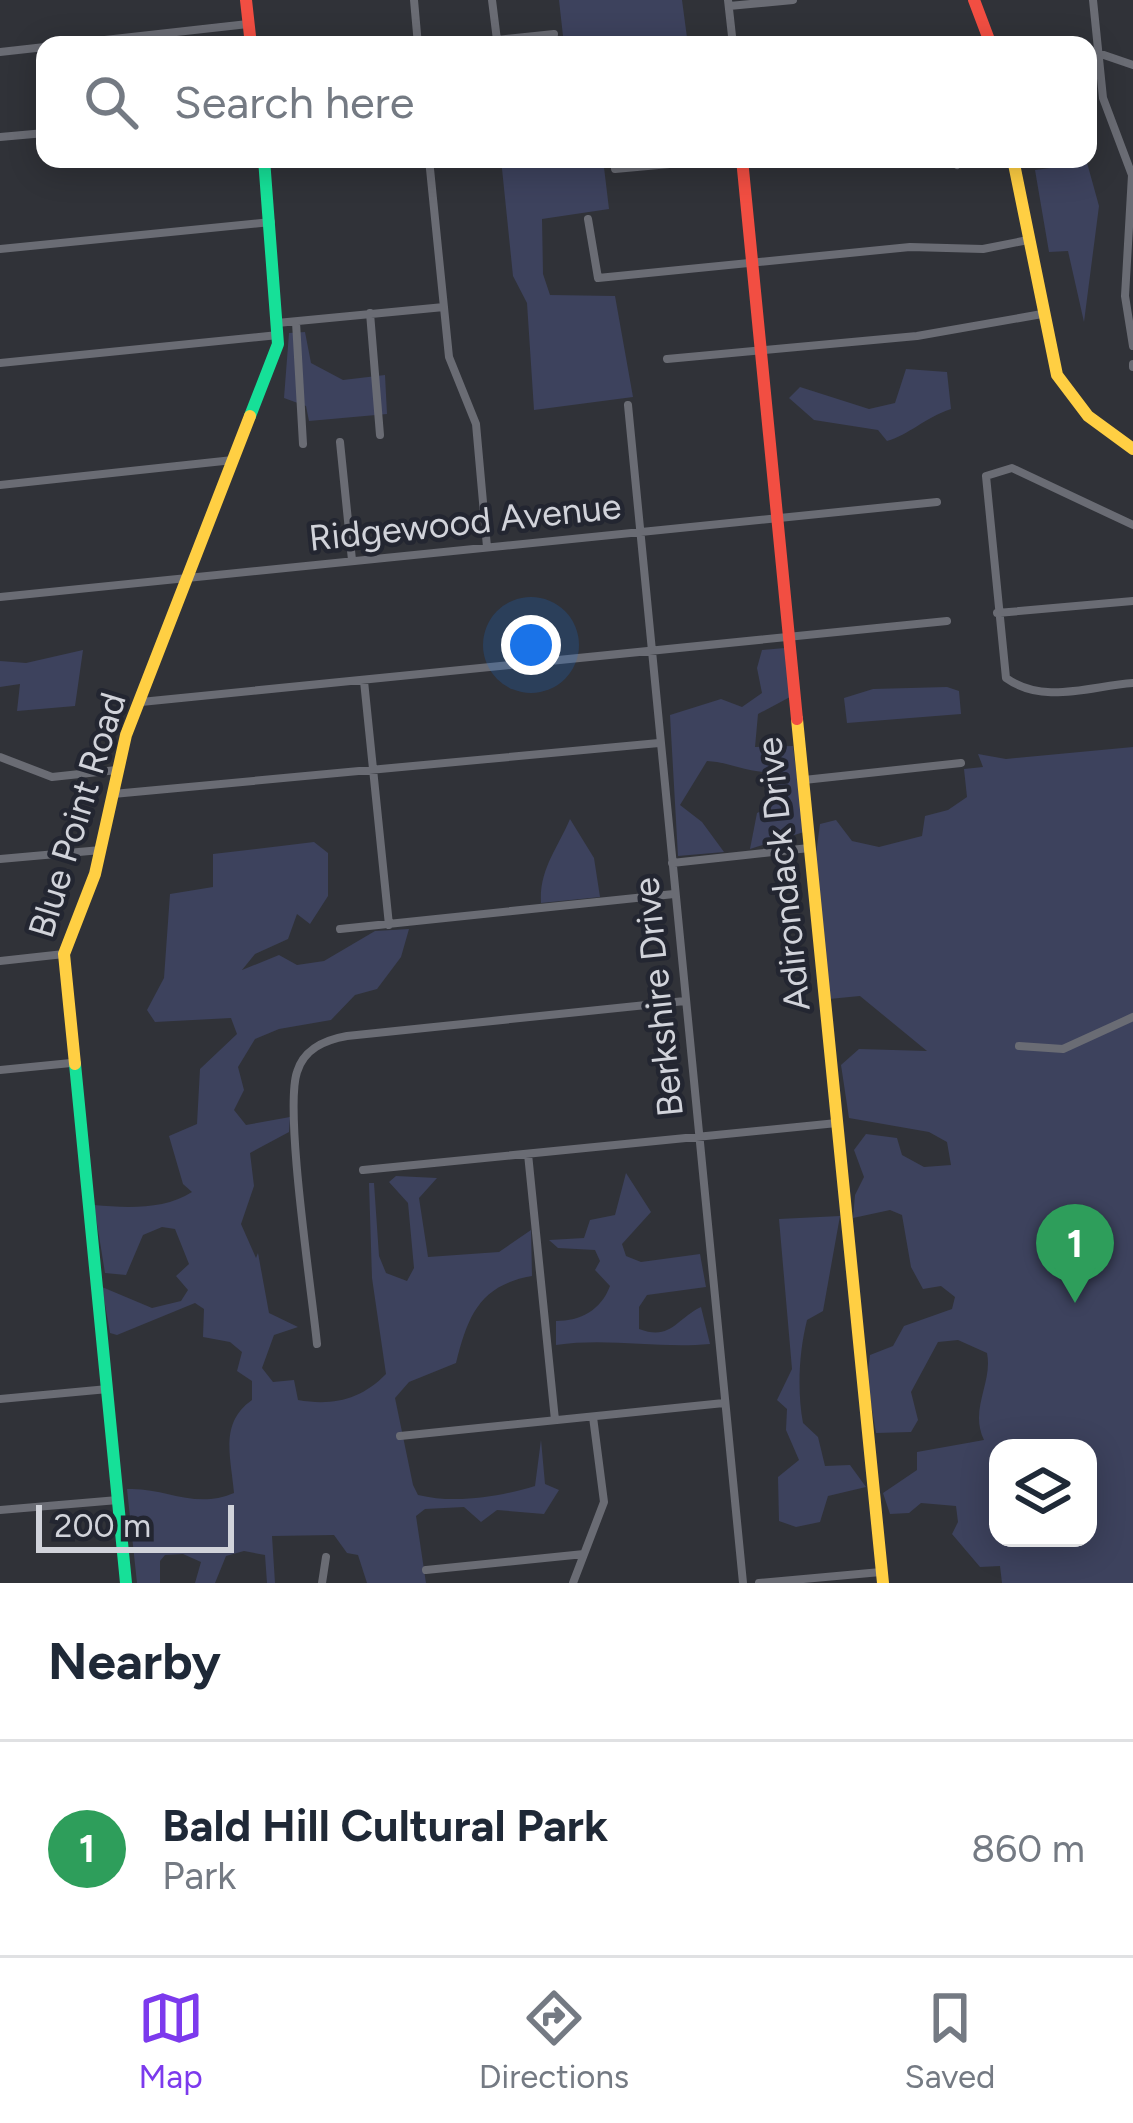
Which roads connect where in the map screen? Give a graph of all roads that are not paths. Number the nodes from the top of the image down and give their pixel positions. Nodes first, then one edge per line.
1 (247, 0) edge
2 (414, 0) edge
3 (492, 0) edge
4 (793, 0) edge
5 (974, 0) edge
6 (1093, 0) edge
7 (728, 3) edge
8 (248, 24) junction
9 (554, 34) dead end
10 (141, 36) edge
11 (250, 36) edge
12 (417, 36) edge
13 (496, 36) edge
14 (535, 36) edge
15 (732, 36) edge
16 (988, 36) edge
17 (1096, 36) edge
18 (1097, 42) edge
19 (36, 48) edge
20 (0, 52) edge
21 (1098, 53) junction
22 (1133, 64) edge
23 (36, 134) edge
24 (0, 137) edge
25 (265, 168) edge
26 (431, 168) edge
27 (626, 168) edge
28 (743, 168) edge
29 (1015, 168) edge
30 (615, 169) dead end
31 (1132, 175) edge
32 (588, 219) dead end
33 (271, 222) junction
34 (1028, 240) junction
35 (0, 249) edge
36 (753, 263) junction
37 (444, 307) junction
38 (370, 314) junction
39 (1042, 314) junction
40 (296, 322) junction
41 (278, 329) junction
42 (1133, 346) edge
43 (762, 350) junction
44 (667, 359) dead end
45 (0, 363) edge
46 (628, 405) dead end
47 (380, 435) dead end
48 (340, 442) dead end
49 (303, 444) dead end
50 (1133, 449) edge
51 (233, 460) junction
52 (0, 485) edge
53 (937, 502) dead end
54 (778, 517) junction
55 (1133, 525) edge
56 (640, 531) junction
57 (487, 547) junction
58 (352, 560) junction
59 (188, 578) junction
60 (0, 597) edge
61 (1133, 601) edge
62 (997, 613) junction
63 (947, 621) dead end
64 (790, 637) junction
65 (650, 650) junction
66 (364, 681) junction
67 (1133, 683) edge
68 (141, 702) junction
69 (659, 743) junction
70 (0, 757) edge
71 (961, 763) dead end
72 (117, 770) junction
73 (373, 772) junction
74 (804, 780) junction
75 (113, 794) junction
76 (809, 848) junction
77 (100, 850) junction
78 (0, 860) edge
79 (673, 863) junction
80 (674, 894) junction
81 (389, 925) junction
82 (340, 929) dead end
83 (64, 954) junction
84 (0, 961) edge
85 (685, 1001) junction
86 (1133, 1017) edge
87 (1019, 1046) dead end
88 (71, 1063) junction
89 (0, 1070) edge
90 (838, 1123) junction
91 (699, 1137) junction
92 (528, 1154) junction
93 (363, 1170) dead end
94 (317, 1344) dead end
95 (110, 1389) junction
96 (0, 1399) edge
97 (724, 1403) junction
98 (593, 1417) junction
99 (555, 1420) junction
100 (400, 1436) dead end
101 (119, 1500) junction
102 (0, 1510) edge
103 (584, 1554) junction
104 (326, 1557) dead end
105 (426, 1570) dead end
106 (882, 1578) edge
107 (126, 1583) edge
108 (322, 1583) edge
109 (573, 1583) edge
110 (743, 1583) edge
111 (759, 1583) edge

1 - 8 street
2 - 12 street
3 - 13 street
4 - 7 street
5 - 16 street
6 - 17 street
7 - 15 street
8 - 10 street
8 - 11 street
9 - 14 street
18 - 21 street
19 - 20 street
21 - 22 street
21 - 31 street
23 - 24 street
25 - 33 street, Blue Point Road
26 - 37 street
27 - 30 street
28 - 36 street, Adirondack Drive
29 - 34 street
31 - 42 street
32 - 36 street
33 - 35 street
33 - 41 street, Blue Point Road
34 - 36 street
34 - 39 street
36 - 43 street, Adirondack Drive
37 - 38 street
37 - 57 street
38 - 40 street
38 - 47 street
39 - 43 street
39 - 50 street
40 - 41 street
40 - 49 street
41 - 45 street
41 - 51 street, Blue Point Road
43 - 44 street
43 - 54 street, Adirondack Drive
46 - 56 street, Berkshire Drive
48 - 58 street
51 - 52 street
51 - 59 street, Blue Point Road
53 - 54 street, Ridgewood Avenue
54 - 56 street, Ridgewood Avenue
54 - 64 street, Adirondack Drive
55 - 62 street
56 - 57 street, Ridgewood Avenue
56 - 65 street, Berkshire Drive
57 - 58 street, Ridgewood Avenue
58 - 59 street, Ridgewood Avenue
59 - 60 street, Ridgewood Avenue
59 - 68 street, Blue Point Road
61 - 62 street
62 - 67 street
63 - 64 street
64 - 65 street
64 - 74 street, Adirondack Drive
65 - 66 street
65 - 69 street, Berkshire Drive
66 - 68 street
66 - 73 street
68 - 72 street, Blue Point Road
69 - 73 street
69 - 79 street, Berkshire Drive
70 - 72 street
71 - 74 street
72 - 75 street, Blue Point Road
73 - 75 street
73 - 81 street
74 - 76 street, Adirondack Drive
75 - 77 street, Blue Point Road
76 - 79 street
76 - 90 street, Adirondack Drive
77 - 78 street
77 - 83 street, Blue Point Road
79 - 80 street, Berkshire Drive
80 - 81 street
80 - 85 street, Berkshire Drive
81 - 82 street
83 - 84 street
83 - 88 street, Blue Point Road
85 - 91 street, Berkshire Drive
85 - 94 street
86 - 87 street
88 - 89 street
88 - 95 street, Blue Point Road
90 - 91 street
90 - 106 street, Adirondack Drive
91 - 92 street
91 - 97 street, Berkshire Drive
92 - 93 street
92 - 99 street
95 - 96 street
95 - 101 street, Blue Point Road
97 - 98 street
97 - 110 street, Berkshire Drive
98 - 99 street
98 - 103 street
99 - 100 street
101 - 102 street
101 - 107 street, Blue Point Road
103 - 105 street
103 - 109 street
104 - 108 street
106 - 111 street

